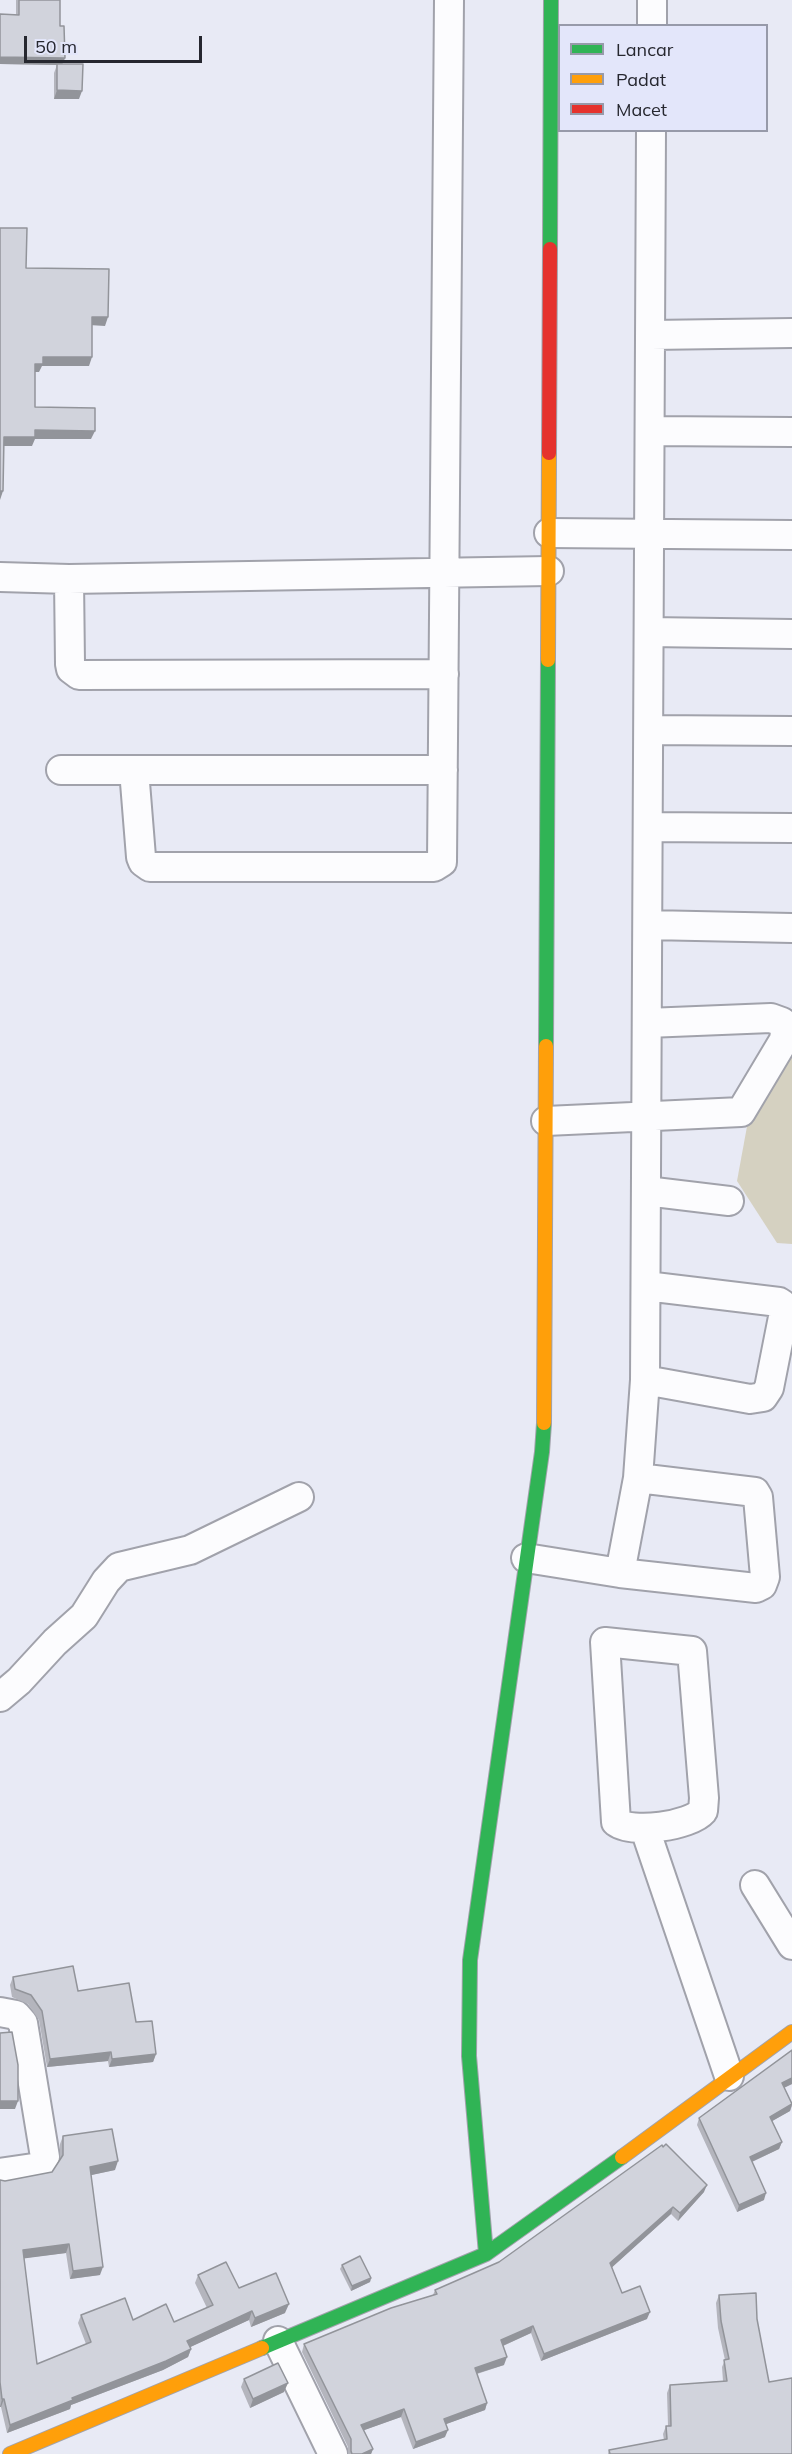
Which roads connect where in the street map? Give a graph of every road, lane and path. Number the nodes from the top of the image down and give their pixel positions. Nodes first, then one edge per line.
1 (449, 0) edge
2 (551, 0) edge
3 (652, 0) edge
4 (652, 24) edge
5 (651, 132) edge
6 (792, 333) edge
7 (651, 335) junction
8 (650, 432) junction
9 (792, 432) edge
10 (549, 533) junction
11 (650, 534) junction
12 (792, 535) edge
13 (549, 571) junction
14 (444, 573) junction
15 (0, 578) edge
16 (69, 579) junction
17 (650, 632) junction
18 (792, 634) edge
19 (444, 674) junction
20 (649, 730) junction
21 (792, 731) edge
22 (62, 770) dead end
23 (134, 770) junction
24 (443, 770) junction
25 (648, 827) junction
26 (792, 828) edge
27 (648, 925) junction
28 (792, 928) edge
29 (647, 1023) junction
30 (647, 1117) junction
31 (546, 1121) junction
32 (646, 1191) junction
33 (729, 1201) dead end
34 (646, 1286) junction
35 (645, 1380) junction
36 (638, 1478) junction
37 (299, 1497) dead end
38 (525, 1558) junction
39 (620, 1573) junction
40 (0, 1697) edge
41 (645, 1829) junction
42 (755, 1885) dead end
43 (792, 1945) edge
44 (0, 2012) edge
45 (792, 2032) edge
46 (729, 2076) junction
47 (0, 2173) edge
48 (486, 2254) junction
49 (278, 2342) junction
50 (10, 2454) edge
51 (333, 2454) edge

1 - 14 street
2 - 10 street
3 - 4 street
5 - 7 street
6 - 7 street
7 - 8 street
8 - 9 street
8 - 11 street
10 - 11 street
10 - 13 street
11 - 12 street
11 - 17 street
13 - 14 street
13 - 31 street
14 - 16 street
14 - 19 street
15 - 16 street
16 - 19 street
17 - 18 street
17 - 20 street
19 - 24 street
20 - 21 street
20 - 25 street
22 - 23 street
23 - 24 street
23 - 24 street
25 - 26 street
25 - 27 street
27 - 28 street
27 - 29 street
29 - 30 street
29 - 30 street
30 - 31 street
30 - 32 street
31 - 38 street
32 - 33 street
32 - 34 street
34 - 35 street
34 - 35 street
35 - 36 street
36 - 39 street
36 - 39 street
37 - 40 street
38 - 39 street
38 - 48 street
41 - 41 street
41 - 46 street
42 - 43 street
44 - 47 street
45 - 46 street
46 - 48 street
48 - 49 street
49 - 50 street
49 - 51 street

